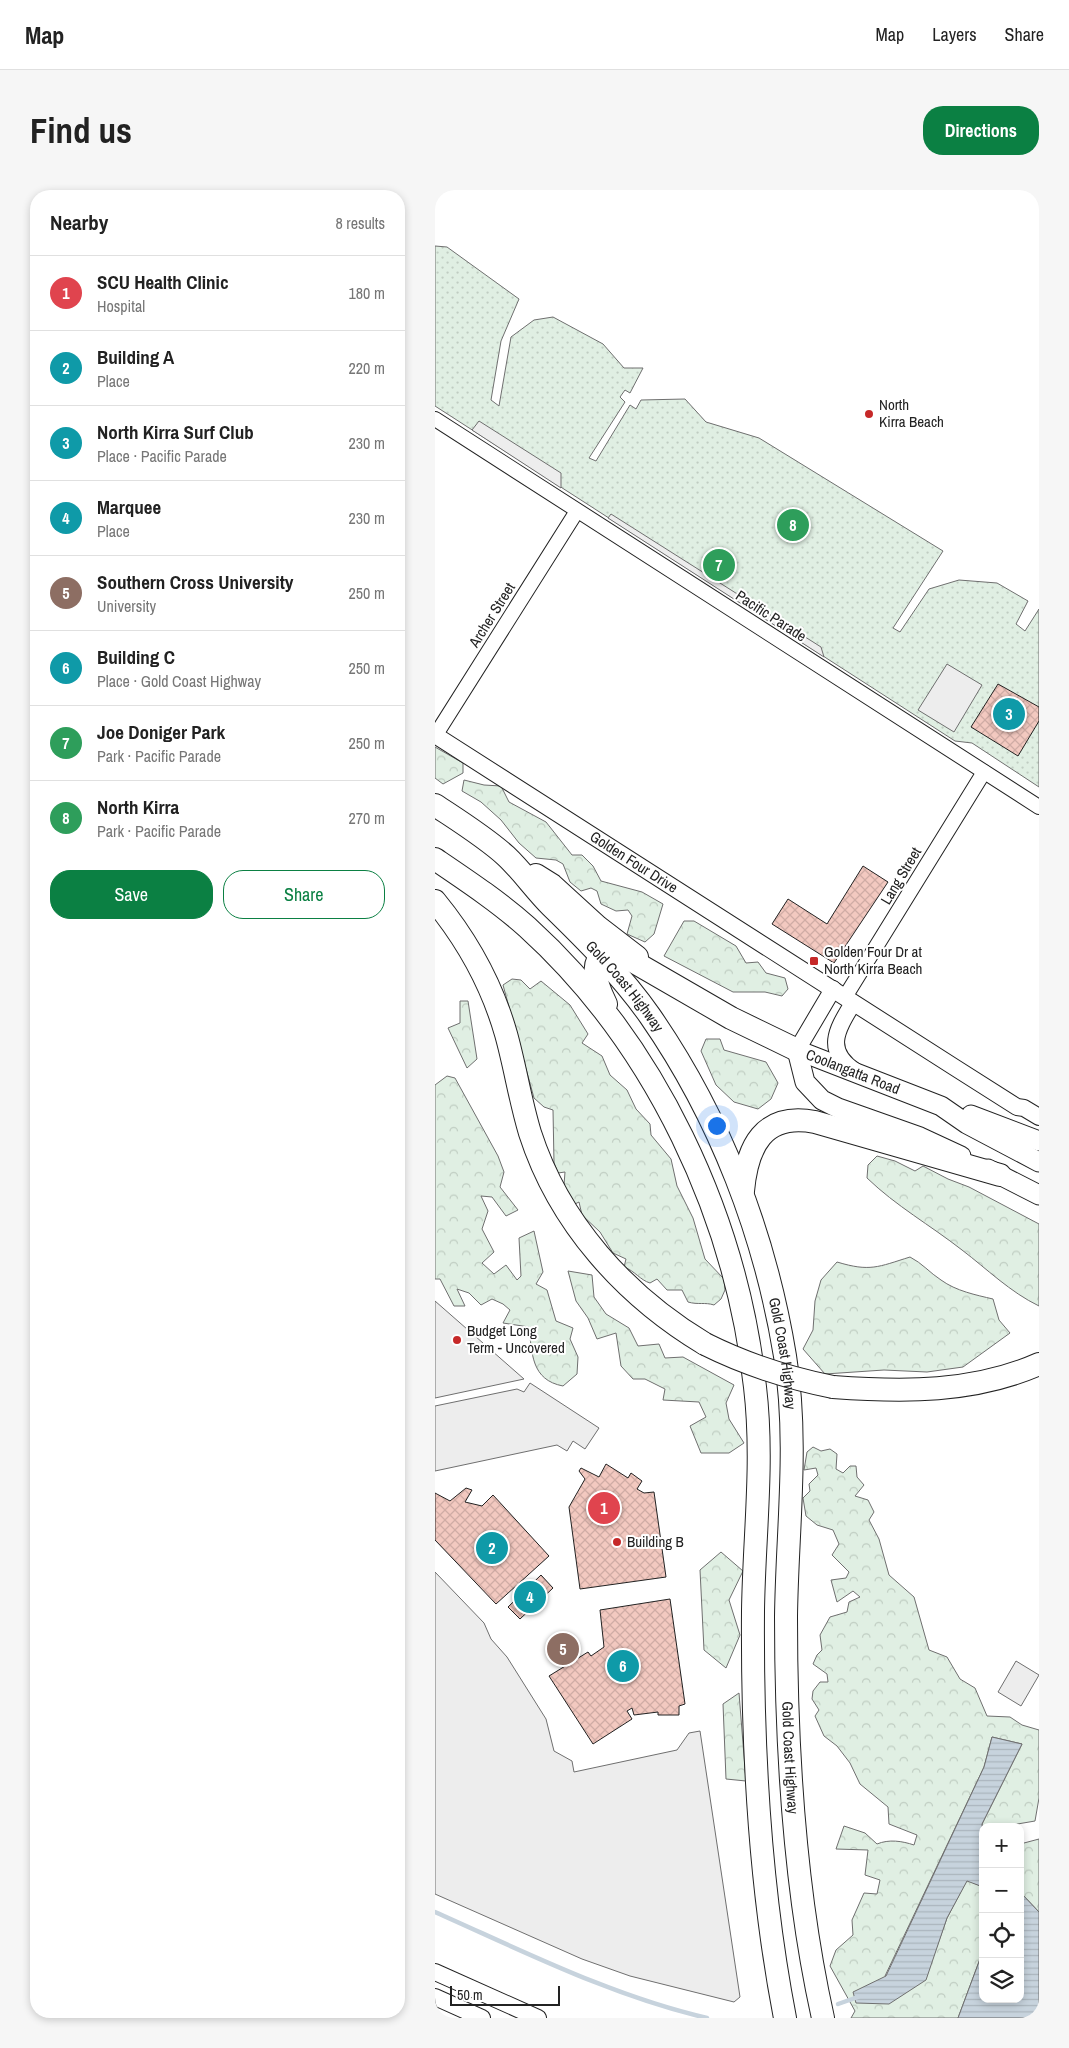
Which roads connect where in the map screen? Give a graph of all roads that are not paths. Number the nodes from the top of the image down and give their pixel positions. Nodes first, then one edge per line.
1 (435, 419) edge
2 (577, 511) junction
3 (435, 736) edge
4 (984, 772) junction
5 (435, 806) edge
6 (1039, 807) edge
7 (505, 856) junction
8 (435, 859) edge
9 (435, 901) edge
10 (601, 957) junction
11 (675, 984) junction
12 (844, 996) junction
13 (626, 1041) junction
14 (797, 1050) junction
15 (863, 1076) junction
16 (941, 1106) junction
17 (1039, 1116) edge
18 (1039, 1141) edge
19 (1039, 1162) edge
20 (1000, 1175) junction
21 (743, 1193) junction
22 (1039, 1196) edge
23 (1039, 1364) edge
24 (435, 1972) edge
25 (435, 1997) edge
26 (482, 2018) edge
27 (538, 2018) edge
28 (785, 2018) edge
29 (823, 2018) edge

1 - 2 street, Pacific Parade
2 - 3 street, Archer Street
2 - 4 street, Pacific Parade
3 - 12 street, Golden Four Drive
4 - 6 street, Pacific Parade
4 - 12 street, Lang Street
5 - 7 highway, Gold Coast Highway
7 - 10 highway, Gold Coast Highway
7 - 11 highway
8 - 13 highway, Gold Coast Highway
9 - 23 highway, bridge
10 - 11 highway
10 - 13 highway
10 - 21 highway, Gold Coast Highway
11 - 14 highway
12 - 14 street
12 - 15 street
12 - 17 street, Golden Four Drive
13 - 28 highway, Gold Coast Highway
14 - 15 main road, Coolangatta Road
14 - 20 main road, Coolangatta Road
15 - 16 main road, Coolangatta Road
16 - 18 main road
16 - 19 main road, Coolangatta Road
20 - 21 highway
20 - 22 main road, Coolangatta Road
21 - 29 highway, Gold Coast Highway
24 - 27 street
25 - 26 street

